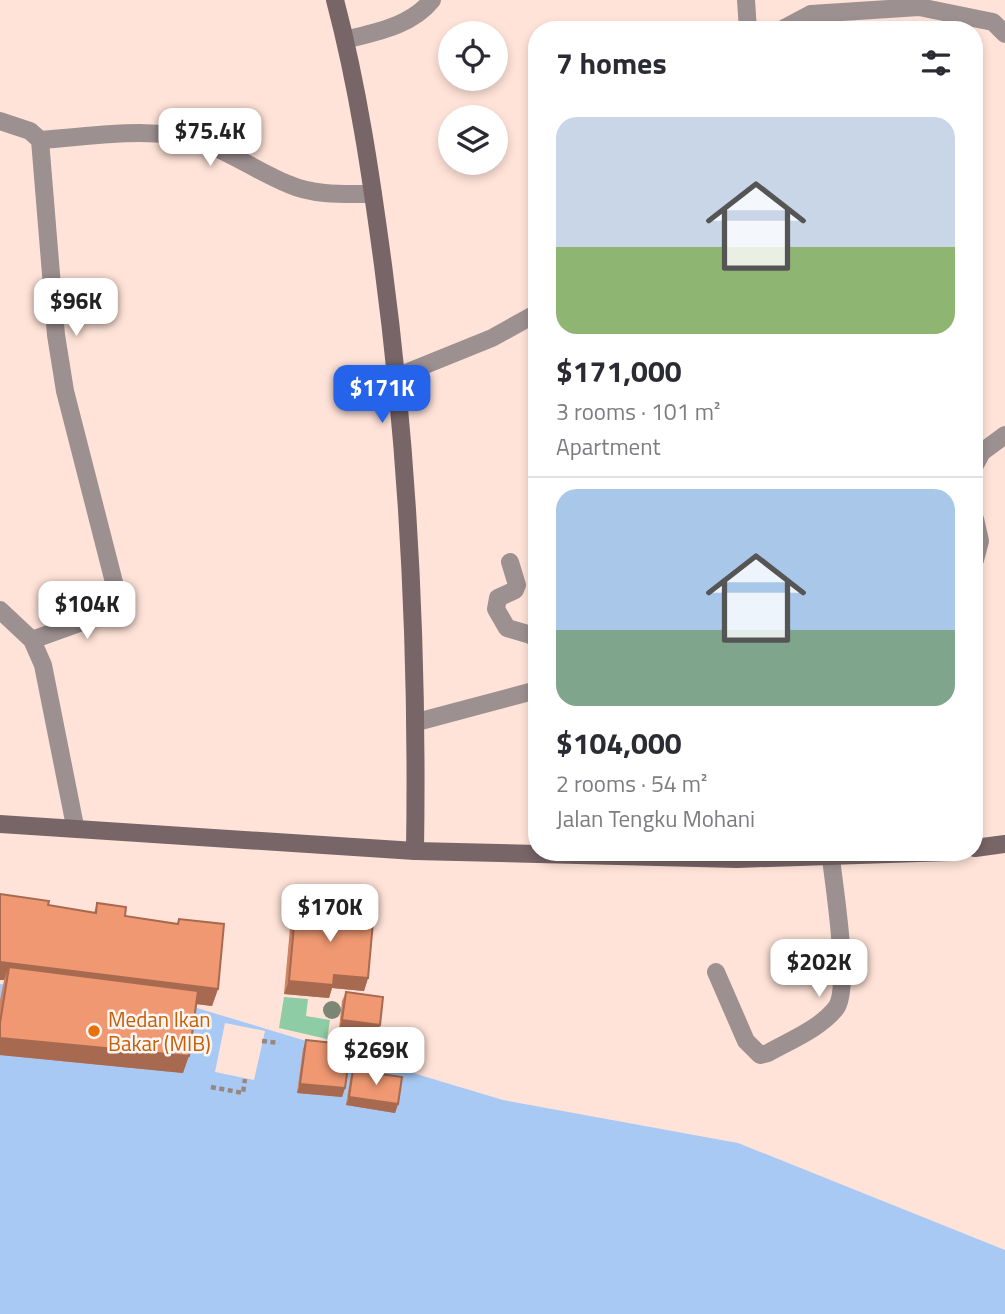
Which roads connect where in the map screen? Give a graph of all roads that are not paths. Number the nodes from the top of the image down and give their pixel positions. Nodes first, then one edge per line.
1 (335, 0) edge
2 (432, 0) edge
3 (746, 0) edge
4 (747, 21) edge
5 (798, 21) edge
6 (1005, 34) edge
7 (345, 40) junction
8 (0, 121) edge
9 (40, 140) junction
10 (373, 194) junction
11 (528, 318) edge
12 (398, 376) junction
13 (1005, 435) edge
14 (983, 451) edge
15 (510, 562) dead end
16 (0, 610) edge
17 (528, 634) edge
18 (32, 640) junction
19 (528, 692) edge
20 (417, 722) junction
21 (0, 824) edge
22 (75, 827) junction
23 (1005, 844) edge
24 (983, 847) edge
25 (415, 851) junction
26 (528, 853) edge
27 (831, 861) edge
28 (716, 972) dead end

1 - 7 street
2 - 7 street
3 - 4 street
5 - 6 street
7 - 10 street
8 - 9 street
9 - 10 street
9 - 18 street
10 - 12 street
11 - 12 street
12 - 20 street
13 - 14 street
15 - 17 street
16 - 18 street
18 - 22 street
19 - 20 street
20 - 25 street
21 - 22 street
22 - 25 street
23 - 24 street
25 - 26 street
27 - 28 street

